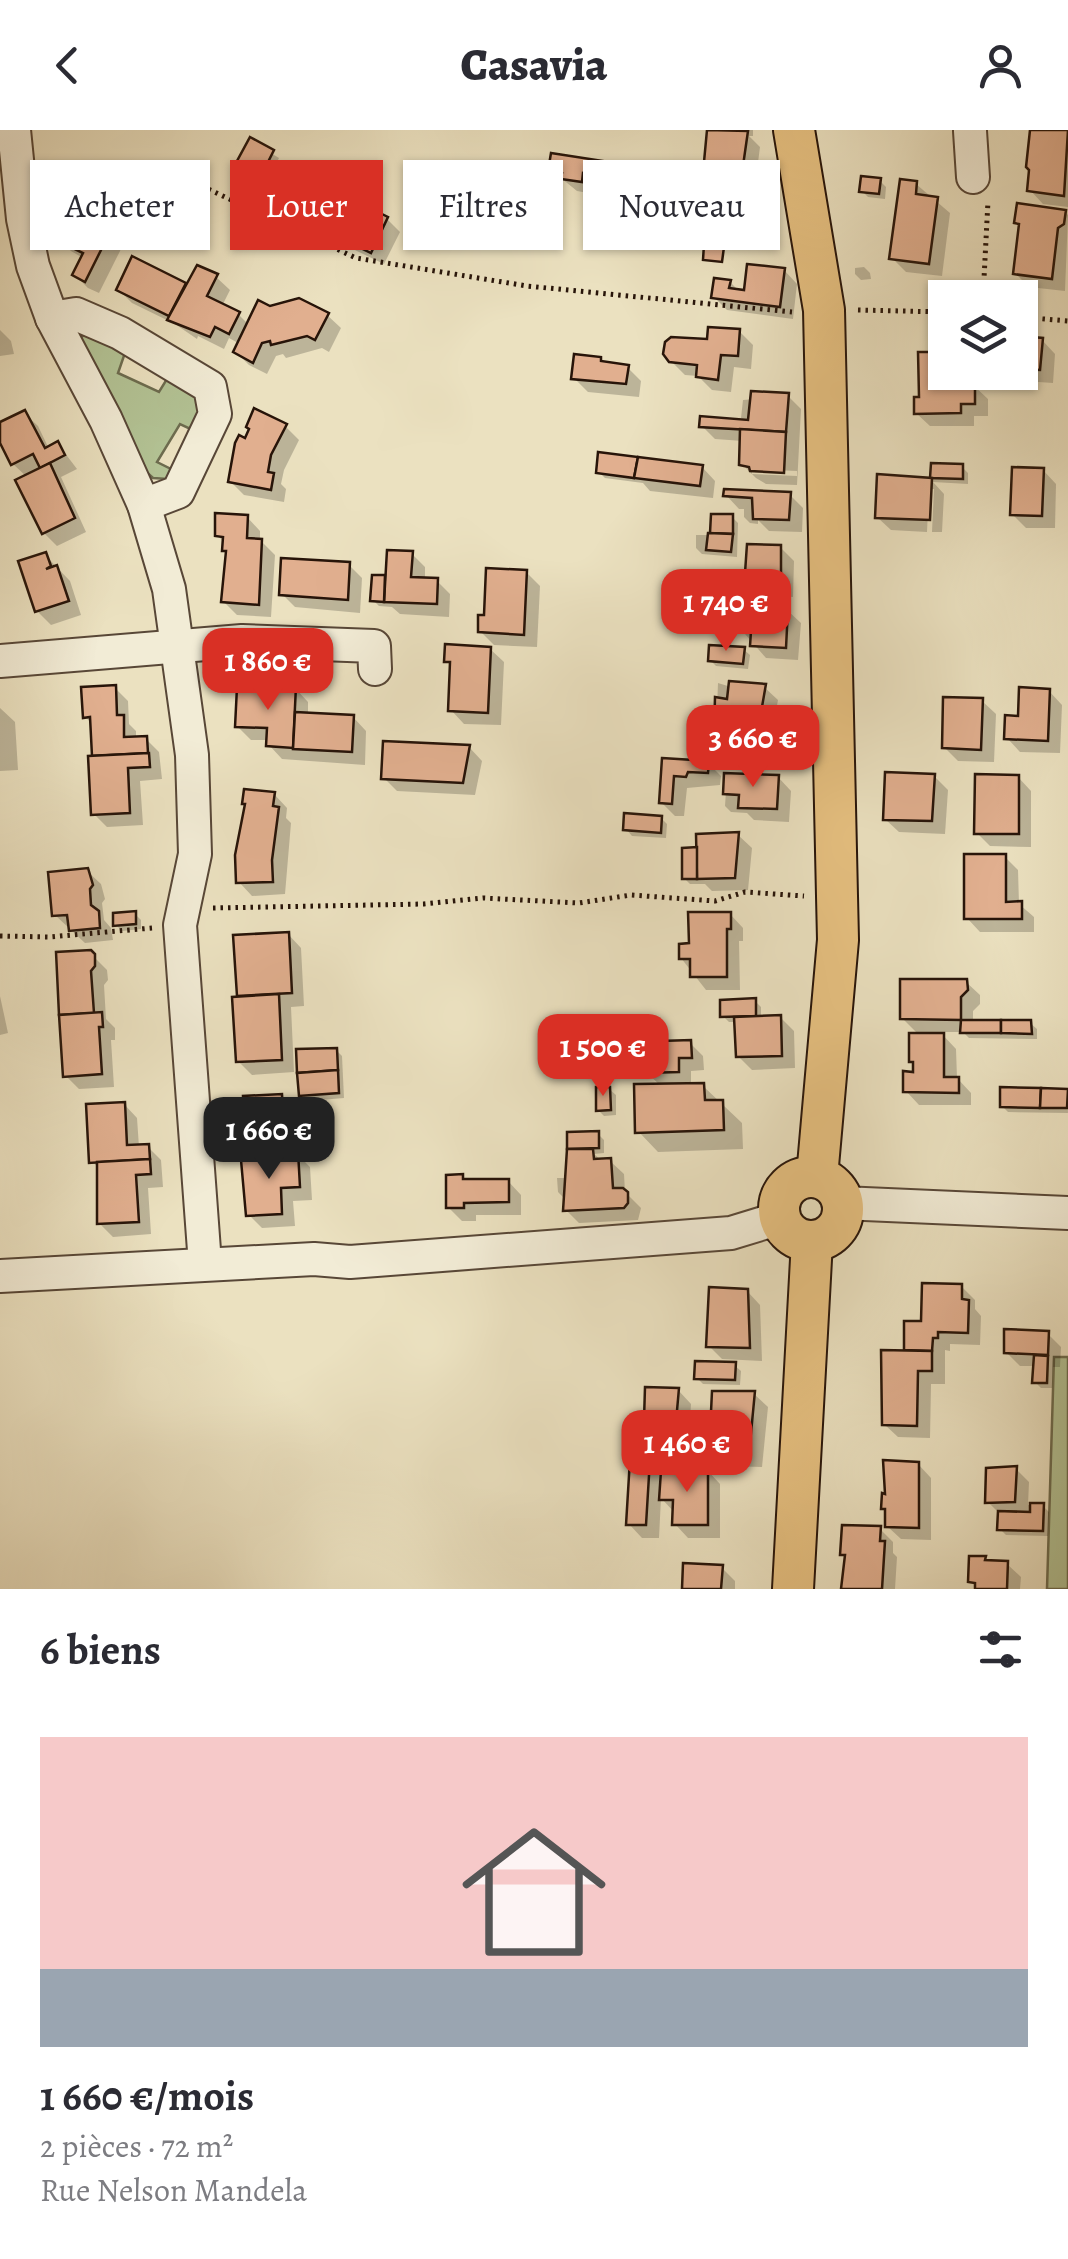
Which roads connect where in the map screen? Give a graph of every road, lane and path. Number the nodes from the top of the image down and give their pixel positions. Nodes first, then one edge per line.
1 (14, 130) edge
2 (794, 130) edge
3 (968, 130) edge
4 (978, 130) edge
5 (973, 177) joint
6 (210, 191) edge
7 (984, 280) edge
8 (824, 310) junction
9 (928, 312) edge
10 (52, 318) junction
11 (1038, 318) edge
12 (1068, 321) edge
13 (144, 505) junction
14 (178, 645) junction
15 (0, 662) edge
16 (375, 670) dead end
17 (838, 896) junction
18 (182, 917) junction
19 (0, 936) edge
20 (829, 1190) junction
21 (1068, 1214) edge
22 (796, 1229) junction
23 (205, 1264) junction
24 (0, 1276) edge
25 (794, 1589) edge

1 - 10 street
2 - 8 main road
3 - 4 street
3 - 5 street
5 - 7 path
6 - 8 path
8 - 9 path
8 - 17 main road
10 - 13 street
10 - 13 street
11 - 12 path
13 - 14 street
14 - 15 street
14 - 16 street
14 - 18 street
17 - 18 path
17 - 20 main road
18 - 19 path
18 - 23 street
20 - 21 street
20 - 22 main road
20 - 22 main road
22 - 23 street
22 - 25 main road
23 - 24 street

